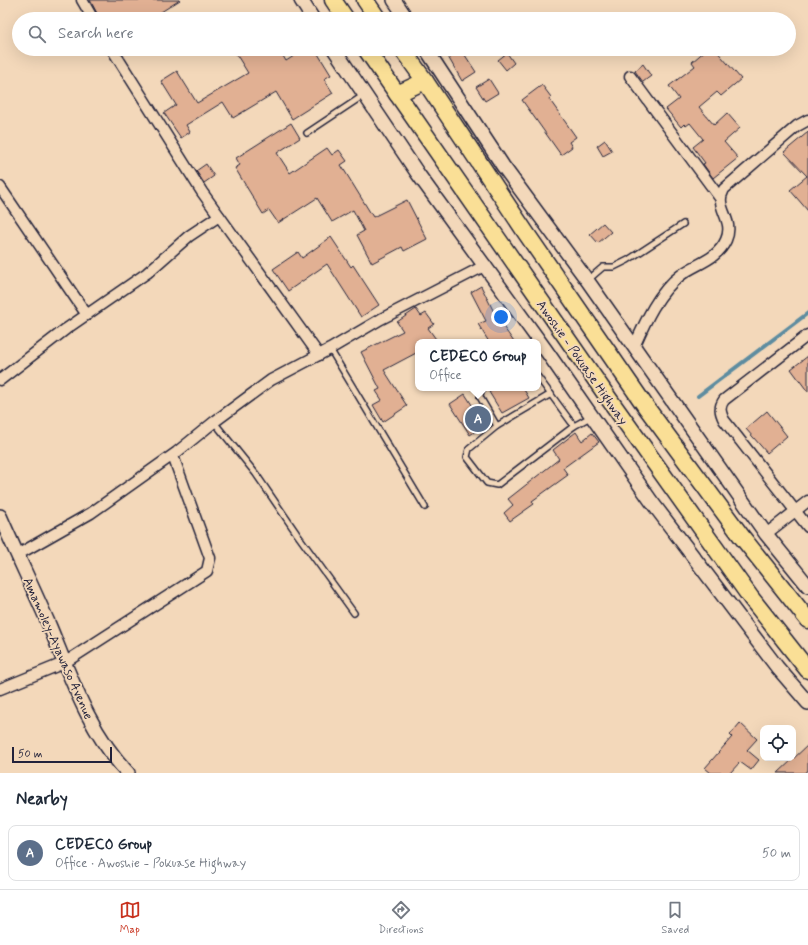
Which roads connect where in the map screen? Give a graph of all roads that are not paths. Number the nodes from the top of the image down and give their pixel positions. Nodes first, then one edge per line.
1 (82, 0) edge
2 (300, 0) edge
3 (333, 0) edge
4 (365, 0) edge
5 (394, 0) edge
6 (89, 12) edge
7 (308, 12) edge
8 (341, 12) edge
9 (373, 12) edge
10 (402, 12) edge
11 (116, 56) edge
12 (339, 56) edge
13 (371, 56) edge
14 (407, 56) edge
15 (431, 56) edge
16 (630, 76) dead end
17 (425, 81) junction
18 (364, 94) junction
19 (397, 94) junction
20 (808, 120) edge
21 (306, 133) dead end
22 (0, 187) edge
23 (720, 198) junction
24 (219, 216) junction
25 (684, 224) dead end
26 (486, 265) junction
27 (587, 280) junction
28 (87, 315) junction
29 (808, 335) edge
30 (534, 339) edge
31 (634, 347) junction
32 (330, 349) junction
33 (542, 351) edge
34 (319, 355) junction
35 (0, 380) edge
36 (541, 381) edge
37 (481, 391) edge
38 (550, 394) junction
39 (592, 416) junction
40 (214, 422) junction
41 (498, 426) junction
42 (574, 426) junction
43 (173, 456) junction
44 (808, 501) edge
45 (425, 507) dead end
46 (796, 511) junction
47 (0, 516) edge
48 (808, 527) edge
49 (766, 534) junction
50 (17, 555) junction
51 (808, 586) edge
52 (354, 613) dead end
53 (808, 620) edge
54 (64, 663) junction
55 (808, 670) edge
56 (0, 689) edge
57 (808, 703) edge
58 (128, 773) edge

1 - 6 street
2 - 7 street
3 - 8 main road
4 - 9 main road
5 - 10 street
11 - 24 street
12 - 18 street
13 - 19 main road, Awoshie - Pokuase Highway
14 - 17 main road, Awoshie - Pokuase Highway
15 - 27 street
16 - 23 street
17 - 19 main road
17 - 53 main road, Awoshie - Pokuase Highway
18 - 21 lane
18 - 26 street
19 - 55 main road, Awoshie - Pokuase Highway
20 - 23 street
22 - 28 street
23 - 31 street
24 - 28 street
24 - 34 street
25 - 27 lane
26 - 30 street
26 - 32 street
27 - 31 street
28 - 35 street
29 - 46 street
31 - 49 street
32 - 34 street
32 - 45 lane
33 - 39 street
34 - 40 street
36 - 38 lane
37 - 41 lane
38 - 41 lane
38 - 42 lane
39 - 42 lane
39 - 57 street
40 - 43 street
40 - 52 lane
41 - 42 lane
43 - 50 street
43 - 54 street
44 - 46 street
46 - 48 street
46 - 49 street
47 - 50 street, Amamoley-Ayawaso Avenue
49 - 51 street
50 - 54 street, Amamoley-Ayawaso Avenue
54 - 56 street
54 - 58 street, Amamoley-Ayawaso Avenue

